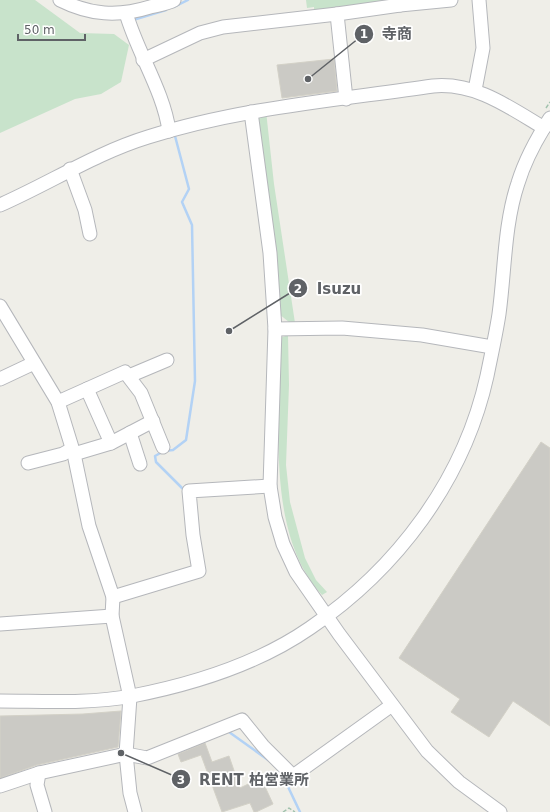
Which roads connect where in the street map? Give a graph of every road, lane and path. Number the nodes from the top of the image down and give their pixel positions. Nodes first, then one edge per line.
1 (60, 0) edge
2 (174, 0) edge
3 (451, 0) edge
4 (479, 0) edge
5 (400, 3) edge
6 (126, 13) junction
7 (337, 14) junction
8 (143, 60) junction
9 (475, 90) junction
10 (346, 99) junction
11 (550, 102) edge
12 (251, 112) junction
13 (543, 123) edge
14 (169, 131) junction
15 (70, 169) junction
16 (0, 205) edge
17 (90, 234) dead end
18 (0, 306) edge
19 (275, 329) junction
20 (492, 347) junction
21 (167, 360) dead end
22 (34, 363) junction
23 (129, 376) junction
24 (0, 379) edge
25 (87, 389) junction
26 (58, 402) junction
27 (153, 421) junction
28 (130, 433) junction
29 (111, 443) junction
30 (163, 447) dead end
31 (73, 452) junction
32 (28, 464) dead end
33 (140, 464) dead end
34 (270, 486) junction
35 (113, 597) junction
36 (112, 616) junction
37 (326, 616) junction
38 (0, 624) edge
39 (130, 697) junction
40 (0, 701) edge
41 (392, 705) junction
42 (126, 754) junction
43 (39, 773) junction
44 (0, 786) edge
45 (45, 812) edge
46 (135, 812) edge
47 (283, 812) edge
48 (295, 812) edge
49 (500, 812) edge

1 - 6 street
2 - 6 street
3 - 5 street
4 - 9 street
5 - 7 street
6 - 8 street
7 - 8 street
7 - 10 street
8 - 14 street
9 - 10 street
9 - 13 street
10 - 12 street
11 - 13 path
12 - 14 street
12 - 19 street
13 - 20 street
14 - 15 street
15 - 16 street
15 - 17 street
18 - 22 street
19 - 20 street
19 - 34 street
20 - 37 street
21 - 23 street
22 - 24 street
22 - 26 street
23 - 25 street
23 - 27 street
25 - 26 street
25 - 29 street
26 - 31 street
27 - 28 street
27 - 30 street
28 - 29 street
28 - 33 street
29 - 31 street
31 - 32 street
31 - 35 street
34 - 35 street
34 - 37 street
35 - 36 street
36 - 38 street
36 - 39 street
37 - 39 street
37 - 41 street
39 - 40 street
39 - 42 street
41 - 42 street
41 - 49 street
42 - 43 street
42 - 46 street
43 - 44 street
43 - 45 street
47 - 48 path

